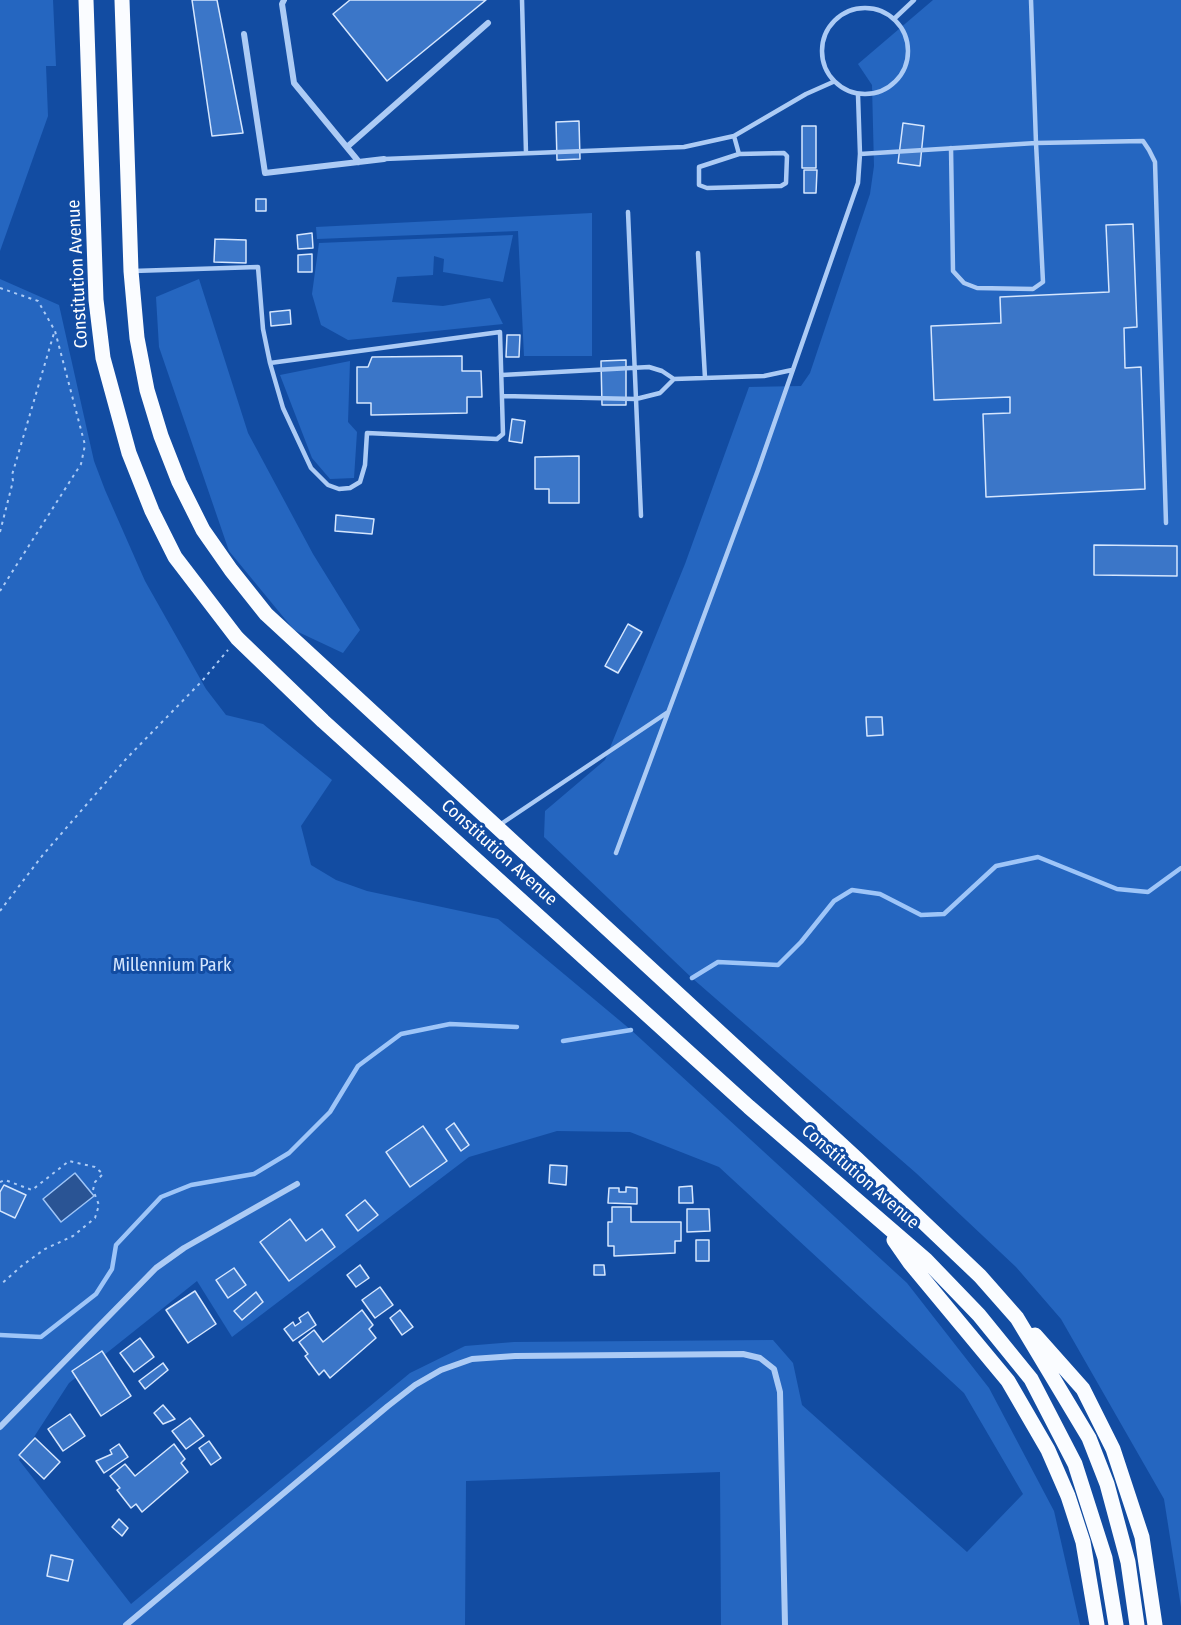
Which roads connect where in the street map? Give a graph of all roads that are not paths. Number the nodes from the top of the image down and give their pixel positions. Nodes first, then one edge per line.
1 (86, 0) edge
2 (122, 0) edge
3 (284, 0) edge
4 (522, 0) edge
5 (914, 0) edge
6 (1031, 0) edge
7 (895, 18) junction
8 (488, 23) dead end
9 (244, 34) dead end
10 (833, 82) junction
11 (858, 95) junction
12 (734, 136) junction
13 (1036, 143) junction
14 (347, 147) junction
15 (951, 148) junction
16 (526, 153) junction
17 (739, 154) junction
18 (860, 154) junction
19 (384, 159) joint
20 (359, 162) junction
21 (628, 212) dead end
22 (698, 253) dead end
23 (131, 271) junction
24 (270, 363) junction
25 (635, 367) junction
26 (793, 370) junction
27 (502, 375) junction
28 (705, 378) junction
29 (674, 380) junction
30 (503, 396) junction
31 (636, 399) junction
32 (641, 516) dead end
33 (1166, 523) dead end
34 (668, 712) junction
35 (496, 827) junction
36 (616, 854) dead end
37 (297, 1184) dead end
38 (881, 1220) junction
39 (1017, 1318) junction
40 (0, 1427) edge
41 (126, 1625) edge
42 (785, 1625) edge
43 (1097, 1625) edge
44 (1116, 1625) edge
45 (1137, 1625) edge
46 (1155, 1625) edge

1 - 38 main road, Constitution Avenue
2 - 23 main road, Constitution Avenue
3 - 14 street
4 - 16 lane
5 - 7 lane
6 - 13 lane
7 - 10 lane
7 - 11 lane
8 - 14 street
9 - 20 street
10 - 11 lane
10 - 12 lane
11 - 18 lane
12 - 16 lane
12 - 17 lane
13 - 15 lane
13 - 15 lane
13 - 33 lane
14 - 20 street
15 - 18 lane
16 - 19 lane
17 - 17 lane
18 - 26 lane
19 - 20 street
21 - 25 lane
22 - 28 lane
23 - 24 lane
23 - 35 main road, Constitution Avenue
24 - 27 lane
24 - 30 lane
25 - 27 lane
25 - 29 lane
25 - 31 lane
26 - 28 lane
26 - 34 lane
27 - 30 lane
28 - 29 lane
29 - 31 lane
30 - 31 lane
31 - 32 lane
34 - 35 lane
34 - 36 lane
35 - 39 main road, Constitution Avenue
37 - 40 street
38 - 43 main road
38 - 44 main road, Constitution Avenue
39 - 45 main road, Constitution Avenue
39 - 46 main road
41 - 42 street

